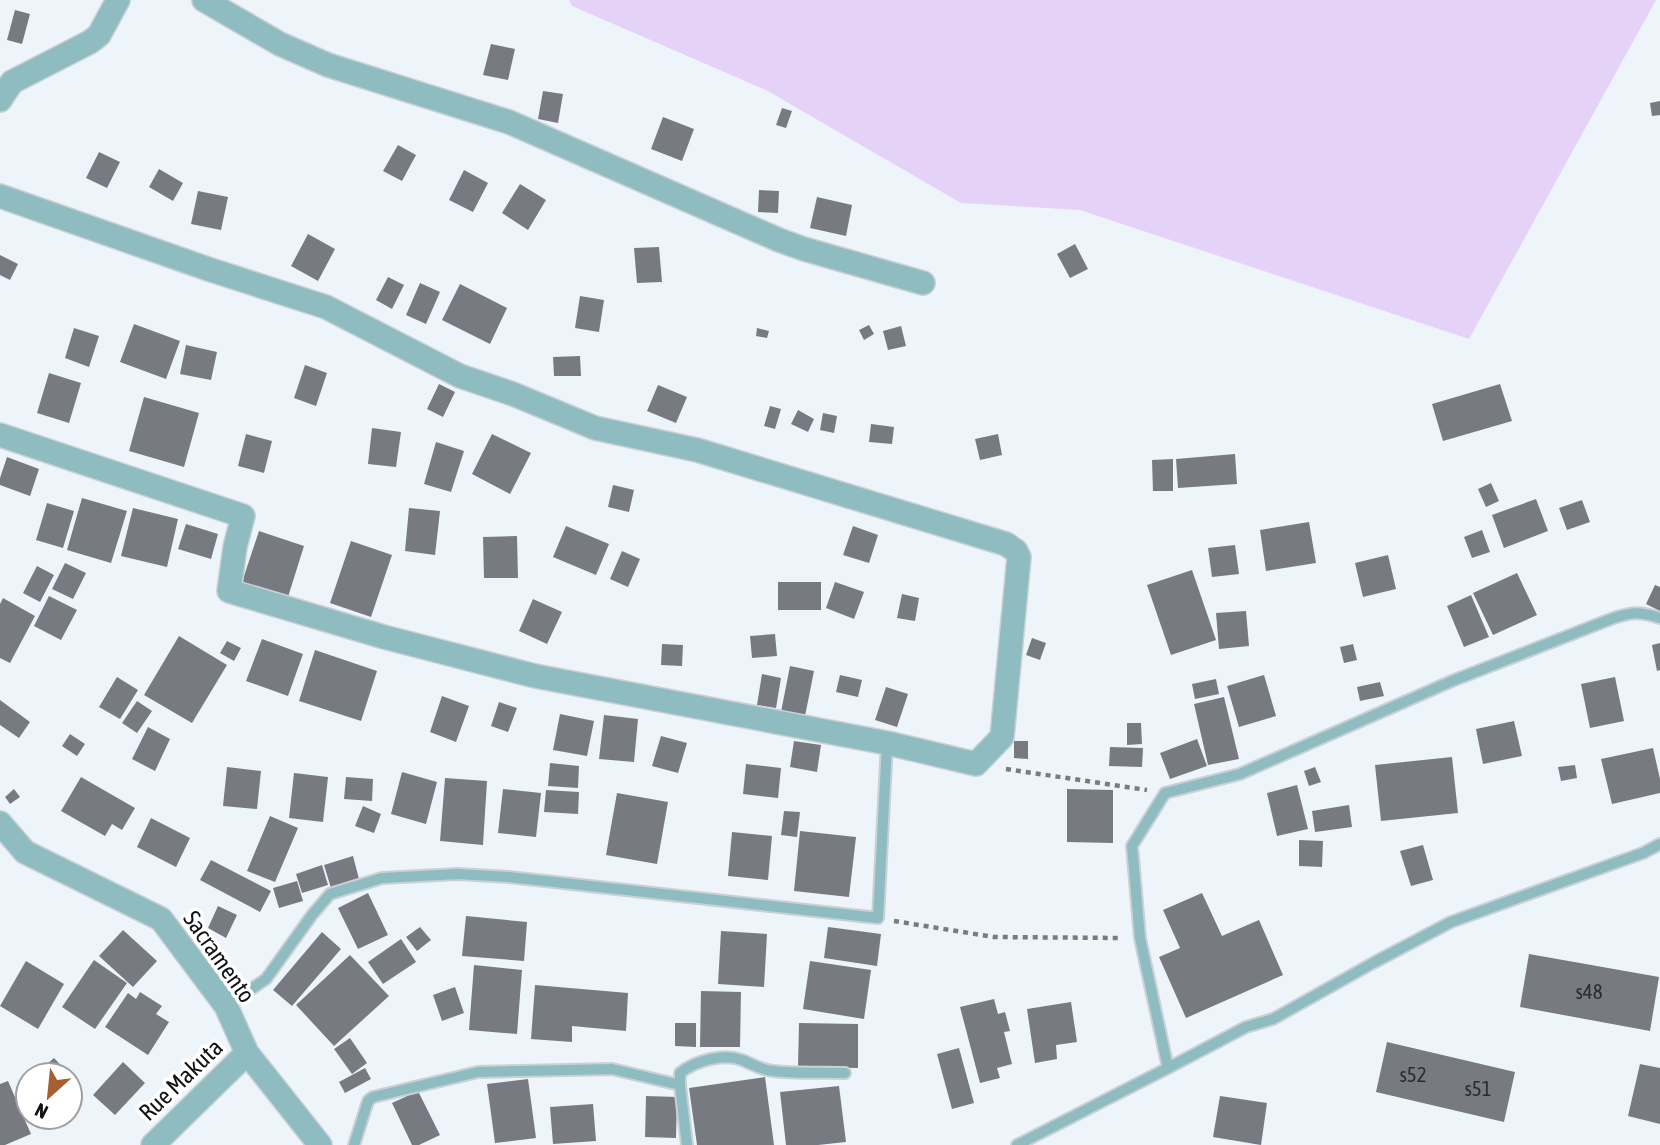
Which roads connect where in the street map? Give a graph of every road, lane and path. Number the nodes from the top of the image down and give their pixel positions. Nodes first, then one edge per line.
1 (118, 0) edge
2 (204, 0) edge
3 (0, 100) edge
4 (0, 196) edge
5 (923, 283) dead end
6 (0, 435) edge
7 (1660, 618) edge
8 (887, 743) junction
9 (976, 764) junction
10 (1165, 793) junction
11 (0, 823) edge
12 (1660, 844) edge
13 (878, 918) junction
14 (1140, 938) junction
15 (226, 1006) junction
16 (247, 1052) junction
17 (1168, 1068) junction
18 (845, 1073) dead end
19 (680, 1084) junction
20 (153, 1145) edge
21 (320, 1145) edge
22 (354, 1145) edge
23 (687, 1145) edge
24 (1017, 1145) edge

1 - 3 street
2 - 5 street
4 - 9 street
6 - 8 street
7 - 10 lane
8 - 9 street
8 - 13 lane
9 - 10 path
10 - 14 lane
11 - 15 street, Sacramento
12 - 17 lane
13 - 14 path
13 - 15 lane
14 - 17 lane
15 - 16 street, Sacramento
16 - 20 street, Rue Makuta
16 - 21 street, Sacramento
17 - 24 lane
18 - 19 lane
19 - 22 lane
19 - 23 lane

